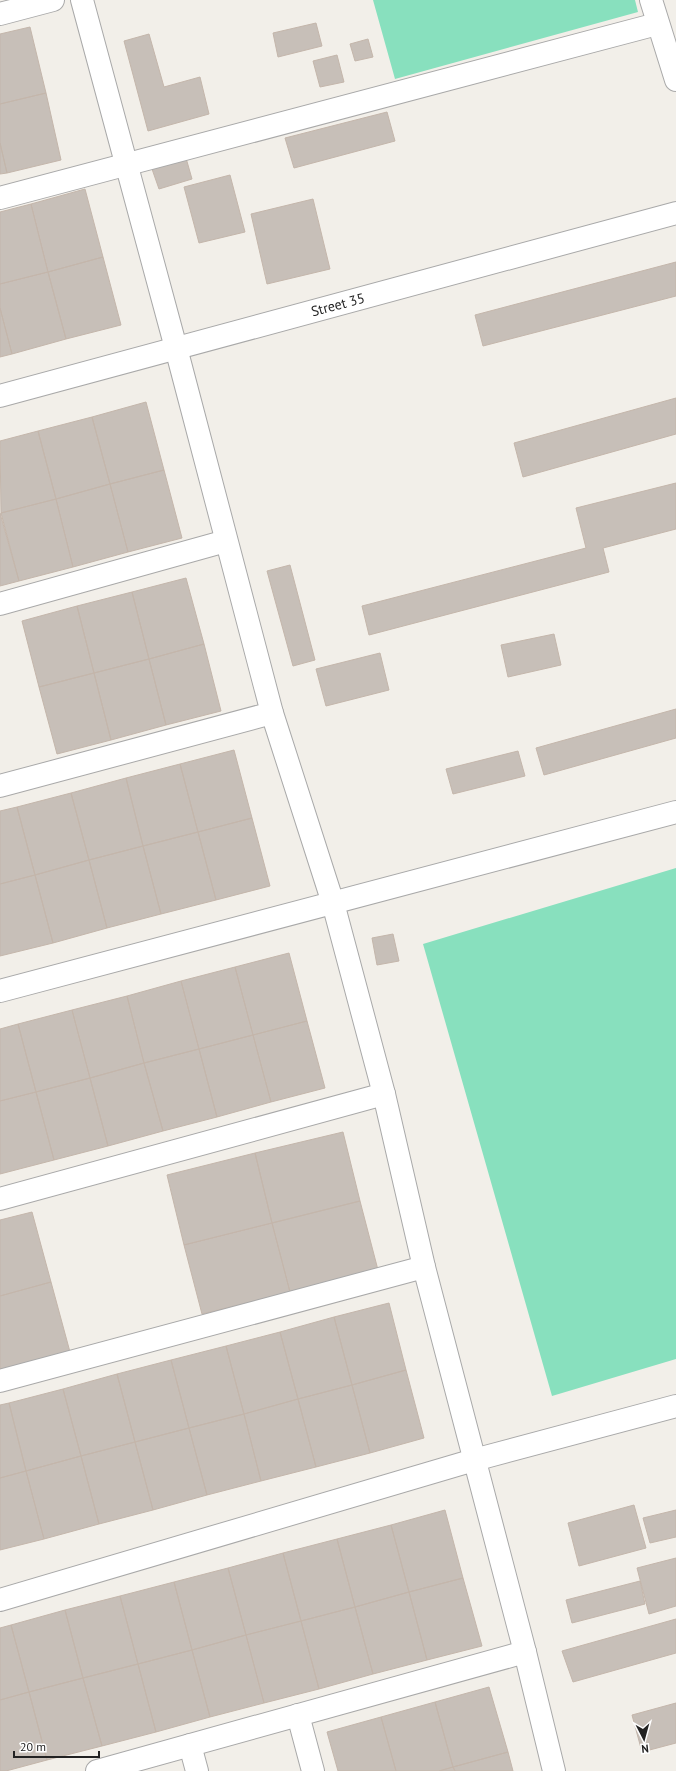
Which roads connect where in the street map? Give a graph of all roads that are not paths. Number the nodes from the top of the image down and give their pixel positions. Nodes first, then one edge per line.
1 (53, 0) edge
2 (82, 0) edge
3 (651, 0) edge
4 (0, 14) edge
5 (657, 24) junction
6 (676, 80) edge
7 (125, 165) junction
8 (0, 198) edge
9 (676, 213) edge
10 (176, 348) junction
11 (0, 396) edge
12 (226, 541) junction
13 (0, 604) edge
14 (272, 713) junction
15 (0, 786) edge
16 (676, 812) edge
17 (333, 903) junction
18 (0, 992) edge
19 (384, 1094) junction
20 (0, 1199) edge
21 (424, 1267) junction
22 (0, 1381) edge
23 (676, 1406) edge
24 (474, 1460) junction
25 (0, 1600) edge
26 (525, 1652) junction
27 (298, 1715) junction
28 (190, 1745) junction
29 (97, 1771) edge
30 (197, 1771) edge
31 (313, 1771) edge
32 (554, 1771) edge

1 - 4 street
2 - 7 street
3 - 5 street
5 - 6 street
5 - 7 street
7 - 8 street
7 - 10 street
9 - 10 street, Street 35
10 - 11 street, Street 35
10 - 12 street
12 - 13 street
12 - 14 street
14 - 15 street
14 - 17 street
16 - 17 street
17 - 18 street
17 - 19 street
19 - 20 street
19 - 21 street
21 - 22 street
21 - 24 street
23 - 24 street
24 - 25 street
24 - 26 street
26 - 27 street
26 - 32 street
27 - 28 street
27 - 31 street
28 - 29 street
28 - 30 street

